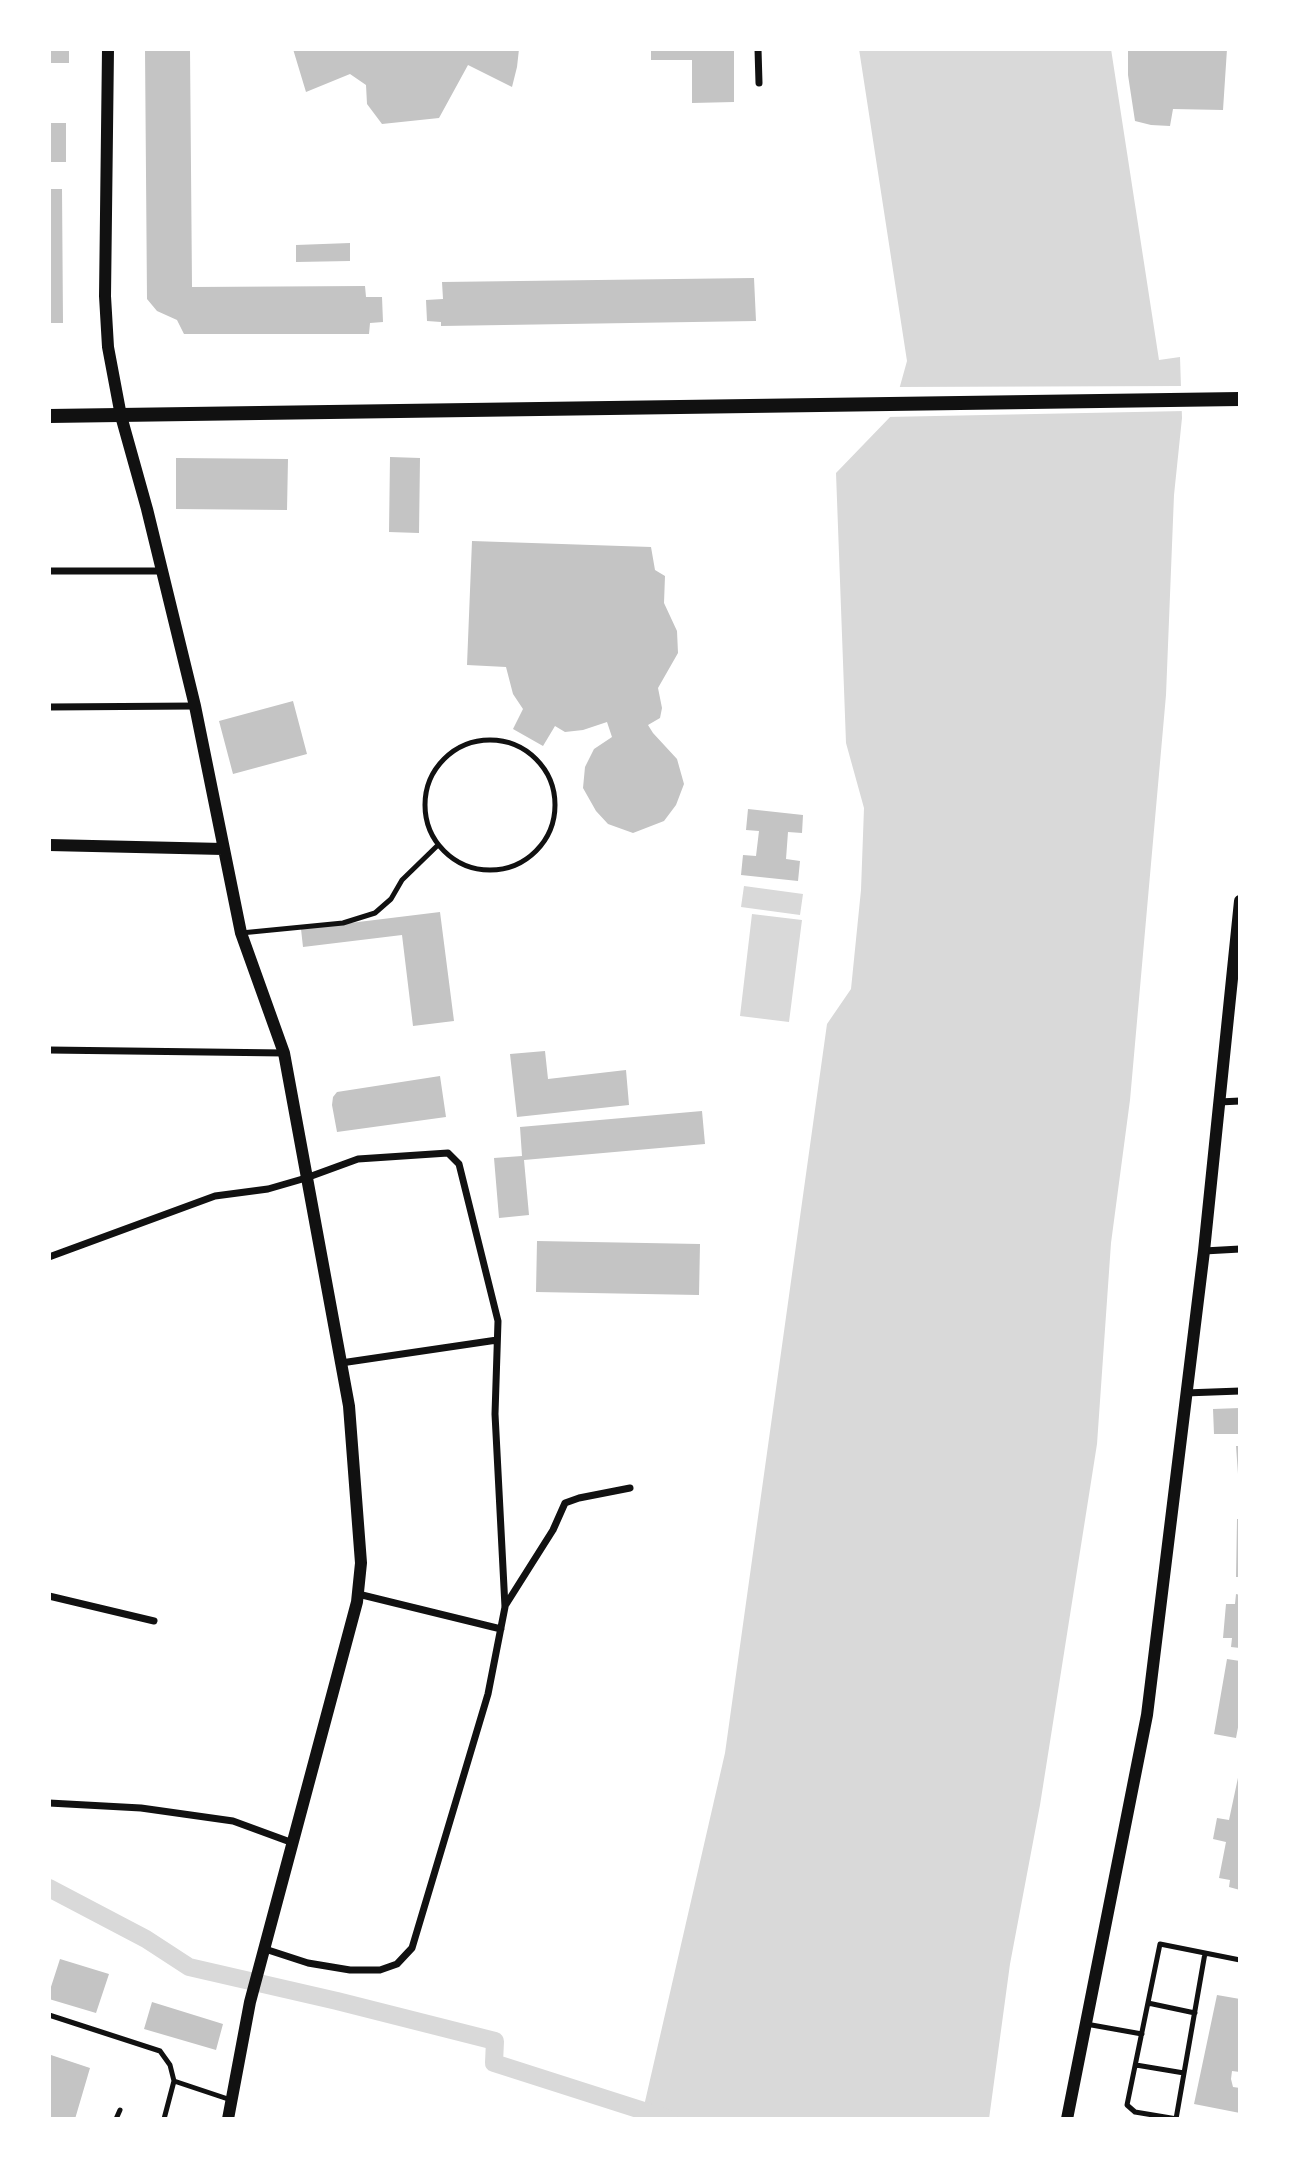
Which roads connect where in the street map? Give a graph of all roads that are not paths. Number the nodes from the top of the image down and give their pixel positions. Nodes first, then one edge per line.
1 (108, 49) edge
2 (758, 49) edge
3 (759, 83) dead end
4 (1240, 400) edge
5 (49, 416) edge
6 (121, 416) junction
7 (49, 571) edge
8 (160, 571) junction
9 (195, 706) junction
10 (49, 707) edge
11 (49, 845) edge
12 (438, 845) junction
13 (223, 849) junction
14 (1240, 901) edge
15 (241, 933) junction
16 (1237, 962) edge
17 (49, 1050) edge
18 (284, 1053) junction
19 (1240, 1101) edge
20 (1219, 1102) junction
21 (306, 1178) junction
22 (1240, 1249) edge
23 (1204, 1251) junction
24 (49, 1257) edge
25 (497, 1340) junction
26 (341, 1363) junction
27 (1240, 1391) edge
28 (1185, 1393) junction
29 (630, 1488) dead end
30 (358, 1594) junction
31 (49, 1596) edge
32 (505, 1607) junction
33 (154, 1621) dead end
34 (501, 1629) junction
35 (49, 1803) edge
36 (293, 1843) junction
37 (265, 1949) junction
38 (1205, 1953) junction
39 (1240, 1960) edge
40 (1149, 2003) junction
41 (1195, 2013) junction
42 (49, 2015) edge
43 (1086, 2024) junction
44 (1142, 2034) junction
45 (1136, 2064) junction
46 (1184, 2073) junction
47 (174, 2081) junction
48 (231, 2100) junction
49 (120, 2110) dead end
50 (116, 2119) edge
51 (164, 2119) edge
52 (228, 2119) edge
53 (1067, 2119) edge
54 (1177, 2119) edge

1 - 6 street
2 - 3 street
4 - 6 main road
5 - 6 main road
6 - 8 street
7 - 8 street
8 - 9 street
9 - 10 street
9 - 13 street
11 - 13 street
12 - 12 lane
12 - 15 lane
13 - 15 street
14 - 16 street
15 - 18 street
16 - 20 street
17 - 18 street
18 - 21 street
19 - 20 street
20 - 23 street
21 - 24 street
21 - 25 street
21 - 26 street
22 - 23 street
23 - 28 street
25 - 26 street
25 - 32 street
26 - 30 street
27 - 28 street
28 - 43 street
29 - 32 street
30 - 34 street
30 - 36 street
31 - 33 street
32 - 34 street
34 - 37 street
35 - 36 street
36 - 37 street
37 - 48 street
38 - 39 lane
38 - 40 lane
38 - 41 lane
40 - 41 lane
40 - 44 lane
41 - 46 lane
42 - 47 lane
43 - 44 lane
43 - 53 street
44 - 45 lane
45 - 46 lane
45 - 54 lane
46 - 54 lane
47 - 48 lane
47 - 51 lane
48 - 52 street
49 - 50 lane

